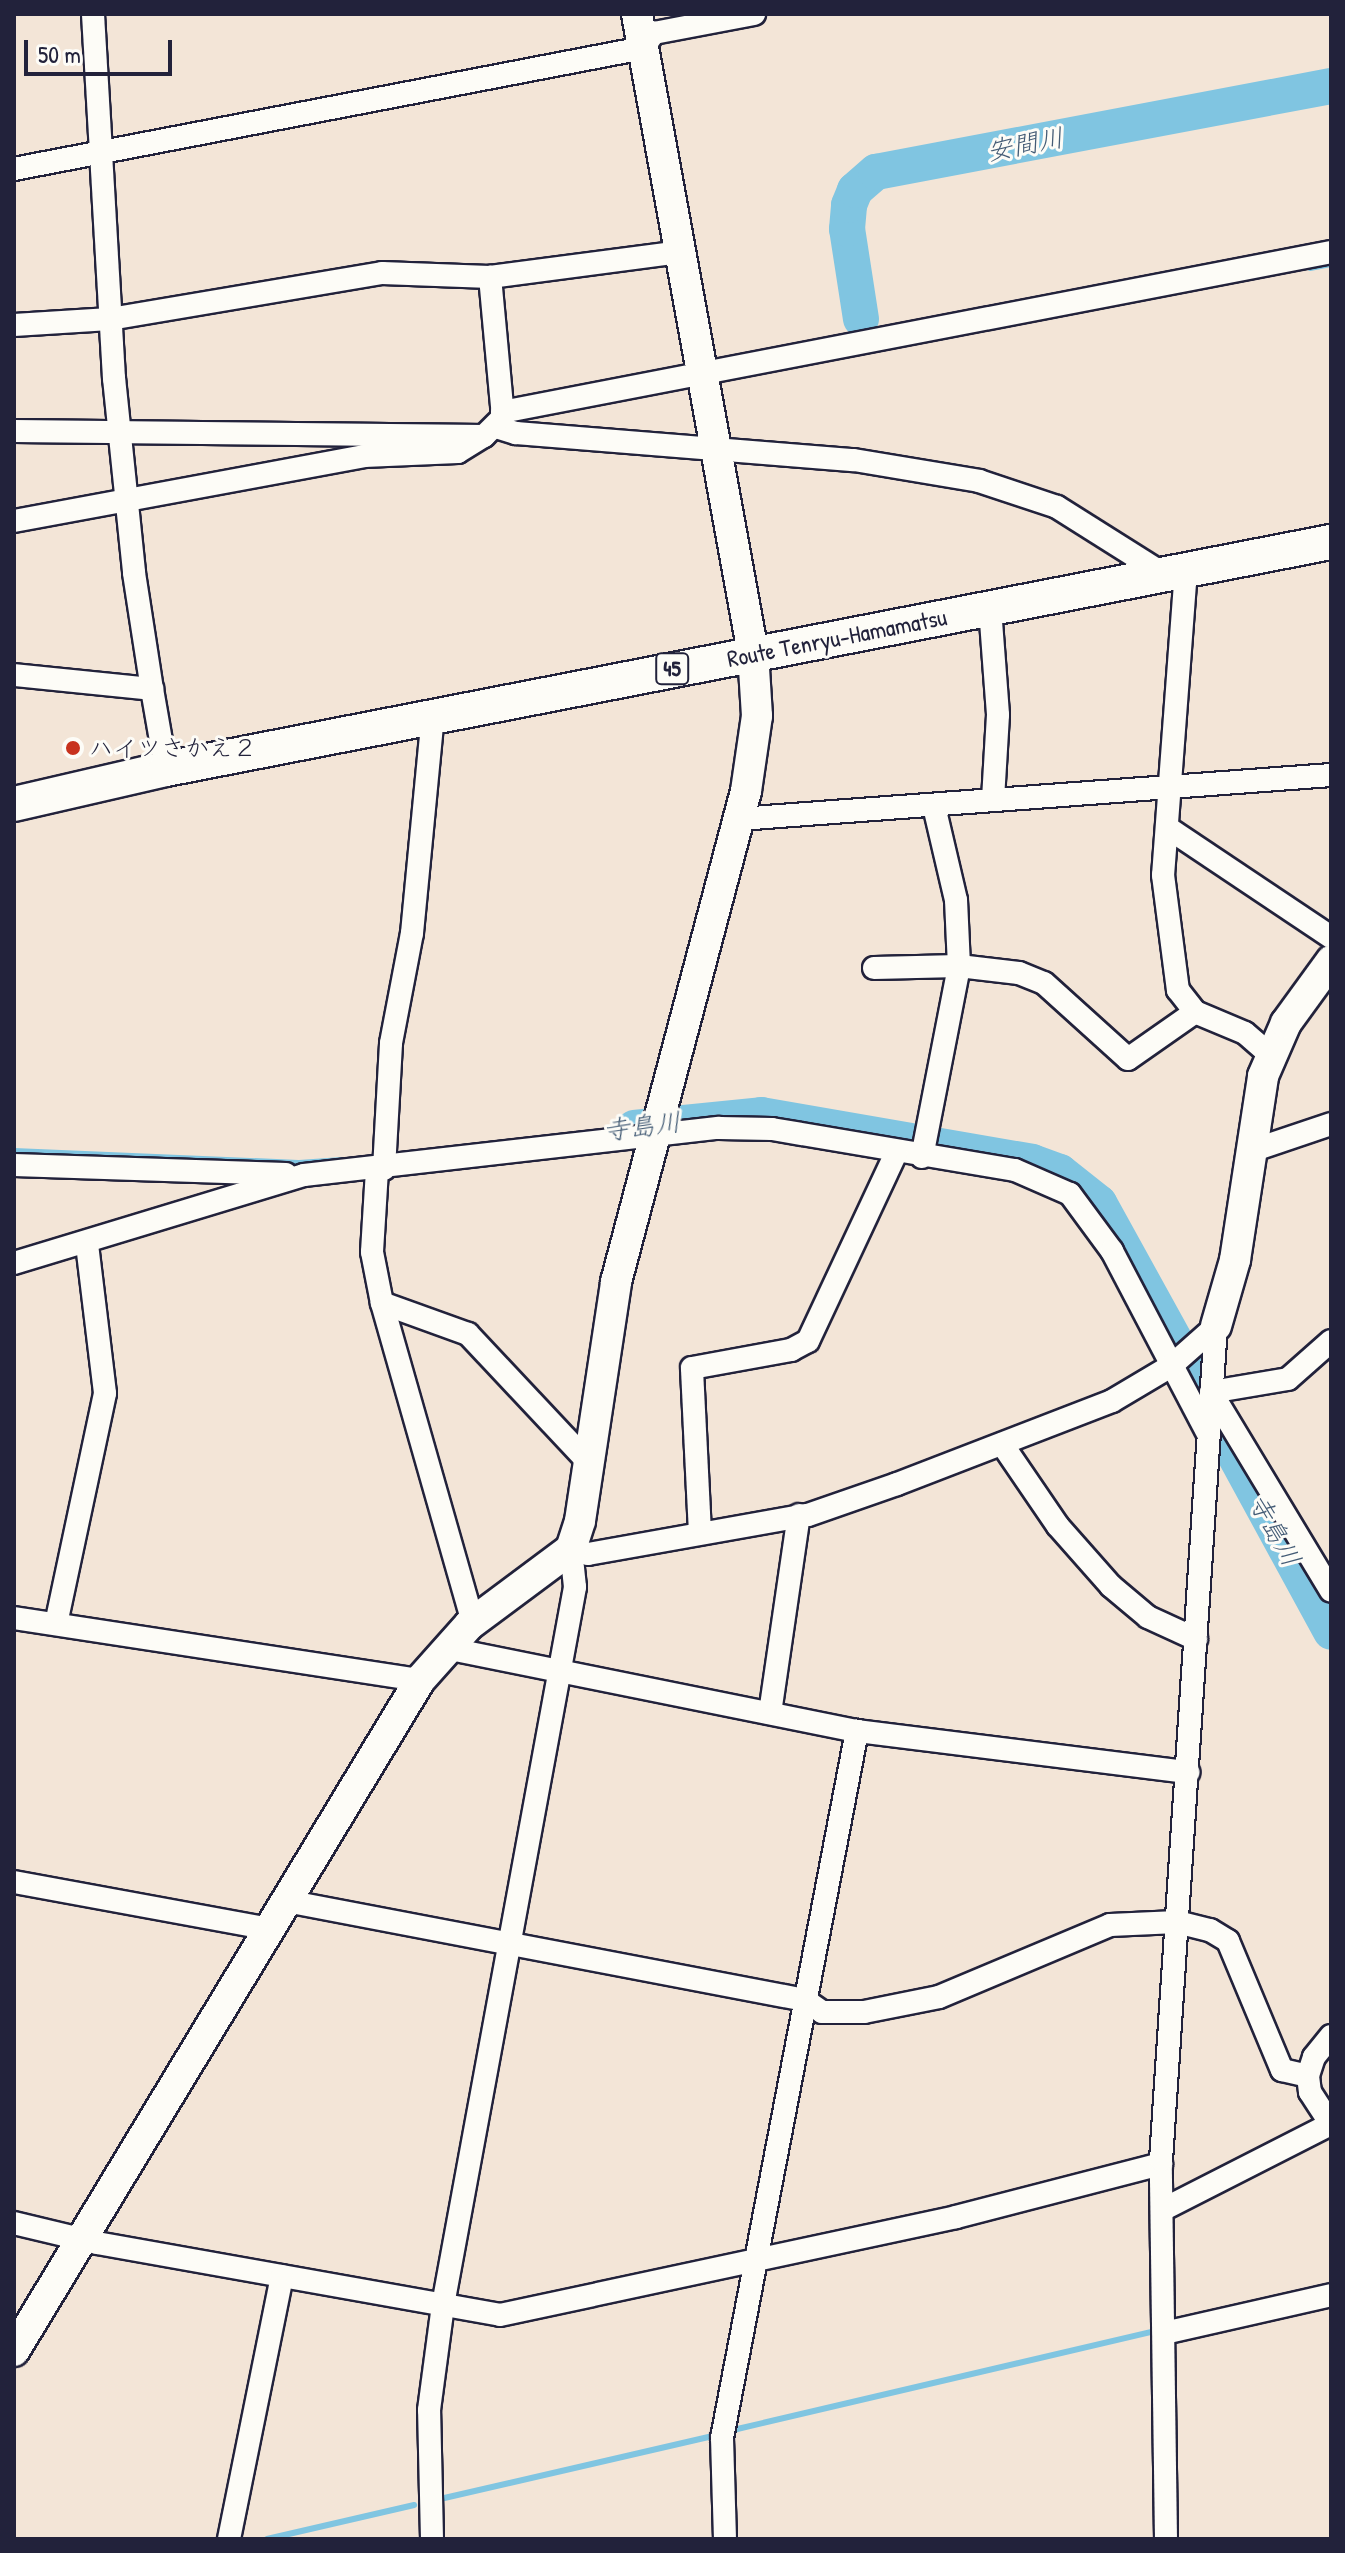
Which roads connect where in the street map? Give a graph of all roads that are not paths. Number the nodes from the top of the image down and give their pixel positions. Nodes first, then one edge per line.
1 (93, 14) edge
2 (637, 14) edge
3 (754, 14) edge
4 (643, 48) junction
5 (99, 154) junction
6 (14, 169) edge
7 (681, 252) junction
8 (1331, 252) edge
9 (490, 277) junction
10 (110, 319) junction
11 (14, 325) edge
12 (701, 372) junction
13 (494, 425) junction
14 (14, 431) edge
15 (119, 433) junction
16 (716, 450) junction
17 (128, 501) junction
18 (14, 521) edge
19 (1331, 542) edge
20 (1175, 572) junction
21 (990, 608) junction
22 (753, 653) junction
23 (14, 675) edge
24 (152, 689) junction
25 (433, 716) junction
26 (166, 769) junction
27 (1331, 775) edge
28 (1172, 786) junction
29 (993, 800) junction
30 (14, 804) edge
31 (934, 806) junction
32 (739, 819) junction
33 (1168, 828) junction
34 (1331, 937) edge
35 (1331, 961) edge
36 (959, 966) junction
37 (874, 968) dead end
38 (1195, 1012) junction
39 (1270, 1055) junction
40 (1331, 1124) edge
41 (653, 1130) junction
42 (924, 1148) junction
43 (1251, 1151) junction
44 (896, 1153) junction
45 (382, 1163) junction
46 (14, 1165) edge
47 (304, 1175) junction
48 (87, 1244) junction
49 (14, 1263) edge
50 (382, 1303) junction
51 (1216, 1326) junction
52 (1331, 1341) edge
53 (1171, 1366) junction
54 (1211, 1392) junction
55 (1208, 1434) junction
56 (1002, 1444) junction
57 (590, 1464) junction
58 (799, 1515) junction
59 (700, 1533) junction
60 (571, 1549) junction
61 (1331, 1591) edge
62 (14, 1618) edge
63 (473, 1622) junction
64 (56, 1624) junction
65 (1196, 1639) junction
66 (450, 1649) junction
67 (561, 1671) junction
68 (420, 1680) junction
69 (770, 1713) junction
70 (857, 1731) junction
71 (1188, 1772) junction
72 (14, 1882) edge
73 (286, 1901) junction
74 (1177, 1922) junction
75 (269, 1929) junction
76 (510, 1947) junction
77 (805, 2000) junction
78 (1331, 2036) edge
79 (1308, 2076) junction
80 (1331, 2124) edge
81 (1161, 2164) junction
82 (1162, 2210) junction
83 (14, 2223) edge
84 (84, 2237) junction
85 (755, 2258) junction
86 (282, 2276) junction
87 (1331, 2295) edge
88 (443, 2305) junction
89 (1164, 2333) junction
90 (14, 2351) edge
91 (229, 2539) edge
92 (432, 2539) edge
93 (725, 2539) edge
94 (1166, 2539) edge

1 - 5 street
2 - 4 street
3 - 4 street
4 - 5 street
4 - 7 street
5 - 6 street
5 - 10 street
7 - 9 street
7 - 12 street
8 - 12 street
9 - 10 street
9 - 13 street
10 - 11 street
10 - 15 street
12 - 13 street
12 - 16 street
13 - 15 street
13 - 16 street
13 - 17 street
14 - 15 street
15 - 17 street
16 - 20 street
16 - 22 street
17 - 18 street
17 - 24 street
19 - 20 main road, Route Tenryu-Hamamatsu / 45
20 - 21 main road, Route Tenryu-Hamamatsu / 45
20 - 28 street
21 - 22 main road, Route Tenryu-Hamamatsu / 45
21 - 29 street
22 - 25 main road, Route Tenryu-Hamamatsu / 45
22 - 32 street
23 - 24 street
24 - 26 street
25 - 26 main road, Route Tenryu-Hamamatsu / 45
25 - 45 street
26 - 30 main road, Route Tenryu-Hamamatsu / 45
27 - 28 street
28 - 29 street
28 - 33 street
29 - 31 street
31 - 32 street
31 - 36 street
32 - 41 street
33 - 34 street
33 - 38 street
35 - 39 street
36 - 37 street
36 - 38 street
36 - 42 street
38 - 39 street
39 - 43 street
40 - 43 street
41 - 44 street
41 - 45 street
41 - 57 street
42 - 44 street
42 - 53 street
43 - 51 street
44 - 59 street
45 - 47 street
45 - 50 street
46 - 47 street
47 - 48 street
48 - 49 street
48 - 64 street
50 - 57 street
50 - 63 street
51 - 53 street
51 - 54 street
52 - 54 street
53 - 55 street
53 - 56 street
54 - 55 street
54 - 61 street
55 - 65 street
56 - 58 street
56 - 65 street
57 - 60 street
58 - 59 street
58 - 69 street
59 - 60 street
60 - 63 street
60 - 67 street
62 - 64 street
63 - 66 street
64 - 68 street
65 - 71 street
66 - 67 street
66 - 68 street
67 - 69 street
67 - 76 street
68 - 73 street
69 - 70 street
70 - 71 street
70 - 77 street
71 - 74 street
72 - 75 street
73 - 75 street
73 - 76 street
74 - 77 street
74 - 79 street
74 - 81 street
75 - 84 street
76 - 77 street
76 - 88 street
77 - 85 street
78 - 79 street
79 - 80 street
80 - 82 street
81 - 82 street
81 - 85 street
82 - 89 street
83 - 84 street
84 - 86 street
84 - 90 street
85 - 88 street
85 - 93 street
86 - 88 street
86 - 91 street
87 - 89 street
88 - 92 street
89 - 94 street

